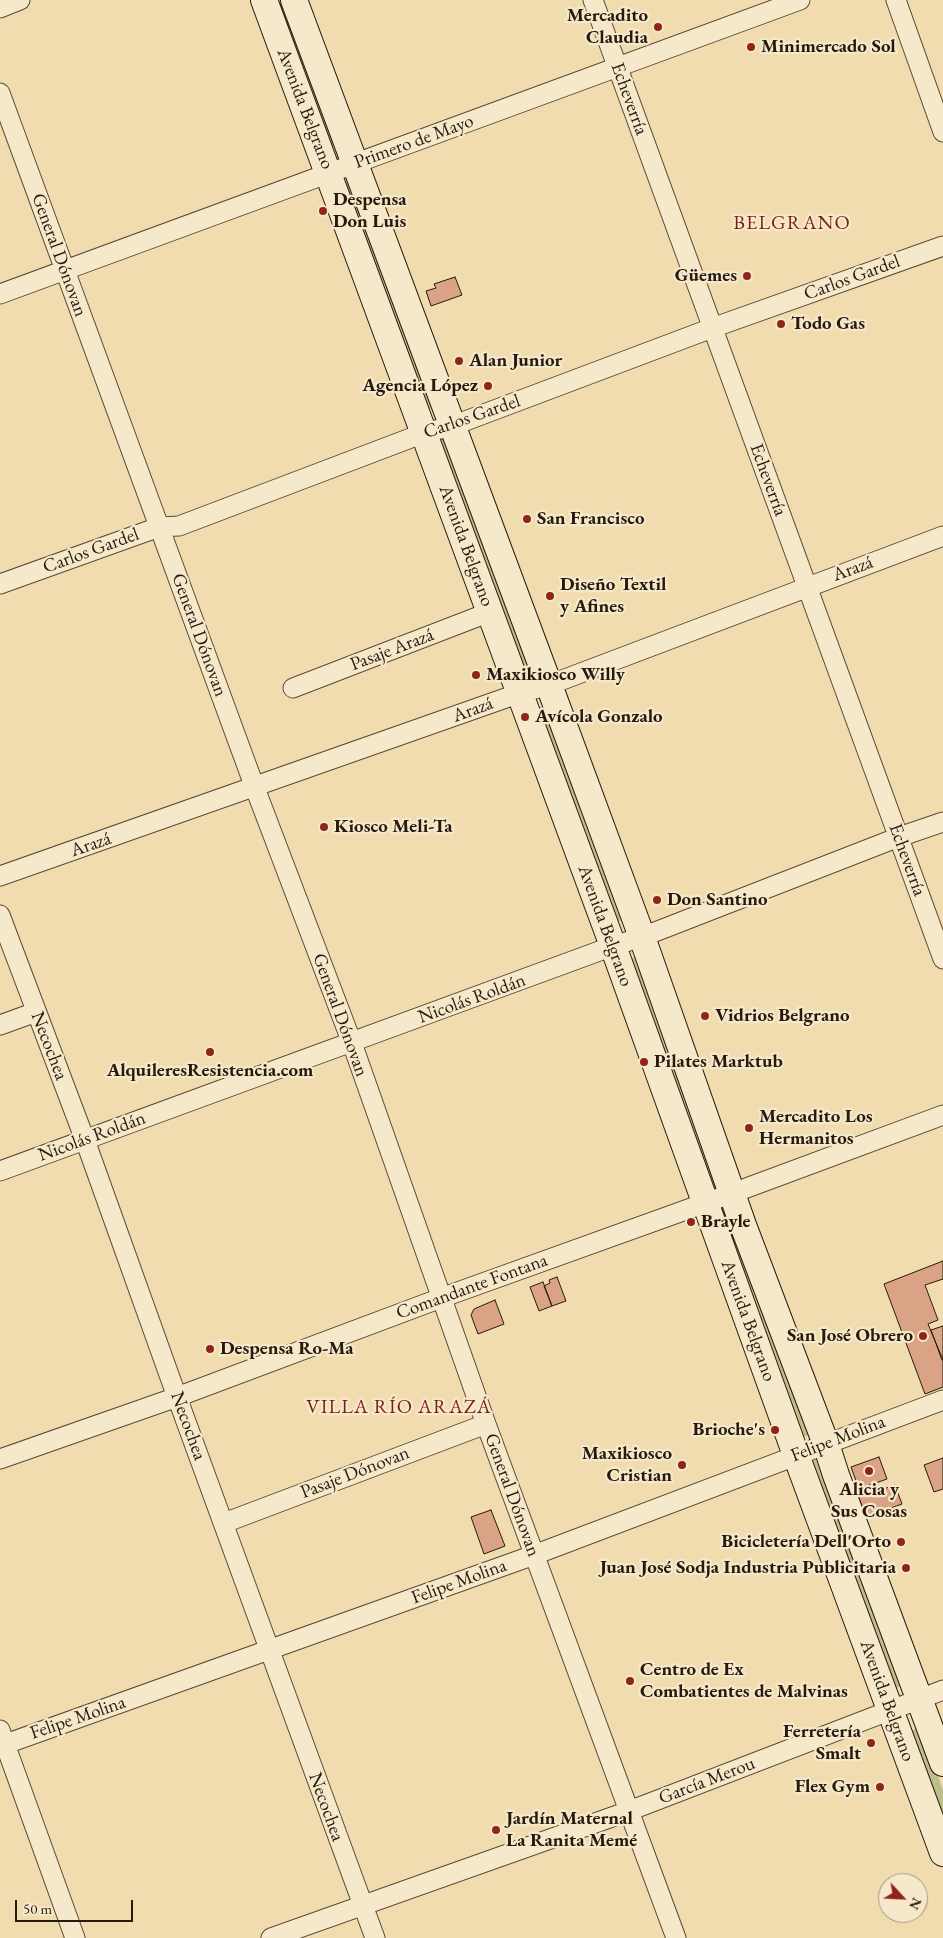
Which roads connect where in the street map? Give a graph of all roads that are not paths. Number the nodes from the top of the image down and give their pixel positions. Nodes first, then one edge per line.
1 (20, 0) edge
2 (264, 0) edge
3 (294, 0) edge
4 (593, 0) edge
5 (800, 0) edge
6 (896, 0) edge
7 (0, 8) edge
8 (618, 68) junction
9 (0, 93) edge
10 (943, 132) edge
11 (355, 164) junction
12 (329, 173) junction
13 (943, 246) edge
14 (65, 271) junction
15 (0, 294) edge
16 (712, 328) junction
17 (452, 426) junction
18 (424, 434) junction
19 (159, 526) junction
20 (943, 536) edge
21 (0, 584) edge
22 (807, 586) junction
23 (490, 612) junction
24 (549, 685) junction
25 (293, 688) dead end
26 (520, 693) junction
27 (255, 788) junction
28 (943, 822) edge
29 (899, 837) junction
30 (0, 876) edge
31 (0, 915) edge
32 (642, 937) junction
33 (613, 946) junction
34 (943, 959) edge
35 (36, 1012) junction
36 (0, 1025) edge
37 (352, 1043) junction
38 (943, 1115) edge
39 (85, 1140) junction
40 (0, 1171) edge
41 (733, 1194) junction
42 (705, 1203) junction
43 (441, 1298) junction
44 (177, 1397) junction
45 (943, 1400) edge
46 (486, 1424) junction
47 (826, 1444) junction
48 (796, 1455) junction
49 (0, 1459) edge
50 (224, 1523) junction
51 (534, 1555) junction
52 (269, 1651) junction
53 (931, 1694) edge
54 (891, 1710) junction
55 (2, 1740) edge
56 (943, 1764) edge
57 (629, 1811) junction
58 (943, 1853) edge
59 (362, 1904) junction
60 (75, 1938) edge
61 (271, 1938) edge
62 (375, 1938) edge
63 (676, 1938) edge

1 - 7 street
2 - 12 main road, Avenida Belgrano
3 - 11 main road, Avenida Belgrano
4 - 8 street, Echeverría
5 - 8 street, Primero de Mayo
6 - 10 street
8 - 11 street, Primero de Mayo
8 - 16 street, Echeverría
9 - 14 street, General Dónovan
11 - 12 street, Primero de Mayo
11 - 17 main road, Avenida Belgrano
12 - 14 street, Primero de Mayo
12 - 18 main road, Avenida Belgrano
13 - 16 street, Carlos Gardel
14 - 15 street, Primero de Mayo
14 - 19 street, General Dónovan
16 - 17 street, Carlos Gardel
16 - 22 street, Echeverría
17 - 18 street, Carlos Gardel
17 - 24 main road, Avenida Belgrano
18 - 19 street, Carlos Gardel
18 - 23 main road, Avenida Belgrano
19 - 21 street, Carlos Gardel
19 - 27 street, General Dónovan
20 - 22 street, Arazá
22 - 24 street, Arazá
22 - 29 street, Echeverría
23 - 25 street, Pasaje Arazá
23 - 26 main road, Avenida Belgrano
24 - 26 street, Arazá
24 - 32 main road, Avenida Belgrano
26 - 27 street, Arazá
26 - 33 main road, Avenida Belgrano
27 - 30 street, Arazá
27 - 37 street, General Dónovan
28 - 29 street, Nicolás Roldán
29 - 32 street, Nicolás Roldán
29 - 34 street, Echeverría
31 - 35 street, Necochea
32 - 33 street, Nicolás Roldán
32 - 41 main road, Avenida Belgrano
33 - 37 street, Nicolás Roldán
33 - 42 main road, Avenida Belgrano
35 - 36 street
35 - 39 street, Necochea
37 - 39 street, Nicolás Roldán
37 - 43 street, General Dónovan
38 - 41 street, Comandante Fontana
39 - 40 street, Nicolás Roldán
39 - 44 street, Necochea
41 - 42 street, Comandante Fontana
41 - 47 main road, Avenida Belgrano
42 - 43 street, Comandante Fontana
42 - 48 main road, Avenida Belgrano
43 - 44 street, Comandante Fontana
43 - 46 street, General Dónovan
44 - 49 street, Comandante Fontana
44 - 50 street, Necochea
45 - 47 street, Felipe Molina
46 - 50 street, Pasaje Dónovan
46 - 51 street, General Dónovan
47 - 48 street, Felipe Molina
47 - 53 main road, Avenida Belgrano
48 - 51 street, Felipe Molina
48 - 54 main road, Avenida Belgrano
50 - 52 street, Necochea
51 - 52 street, Felipe Molina
51 - 57 street, General Dónovan
52 - 55 street, Felipe Molina
52 - 59 street, Necochea
53 - 54 street, García Merou
53 - 56 main road, Avenida Belgrano
54 - 57 street, García Merou
54 - 58 main road, Avenida Belgrano
55 - 60 street
57 - 59 street, García Merou
57 - 63 street, General Dónovan
59 - 61 street, García Merou
59 - 62 street, Necochea

